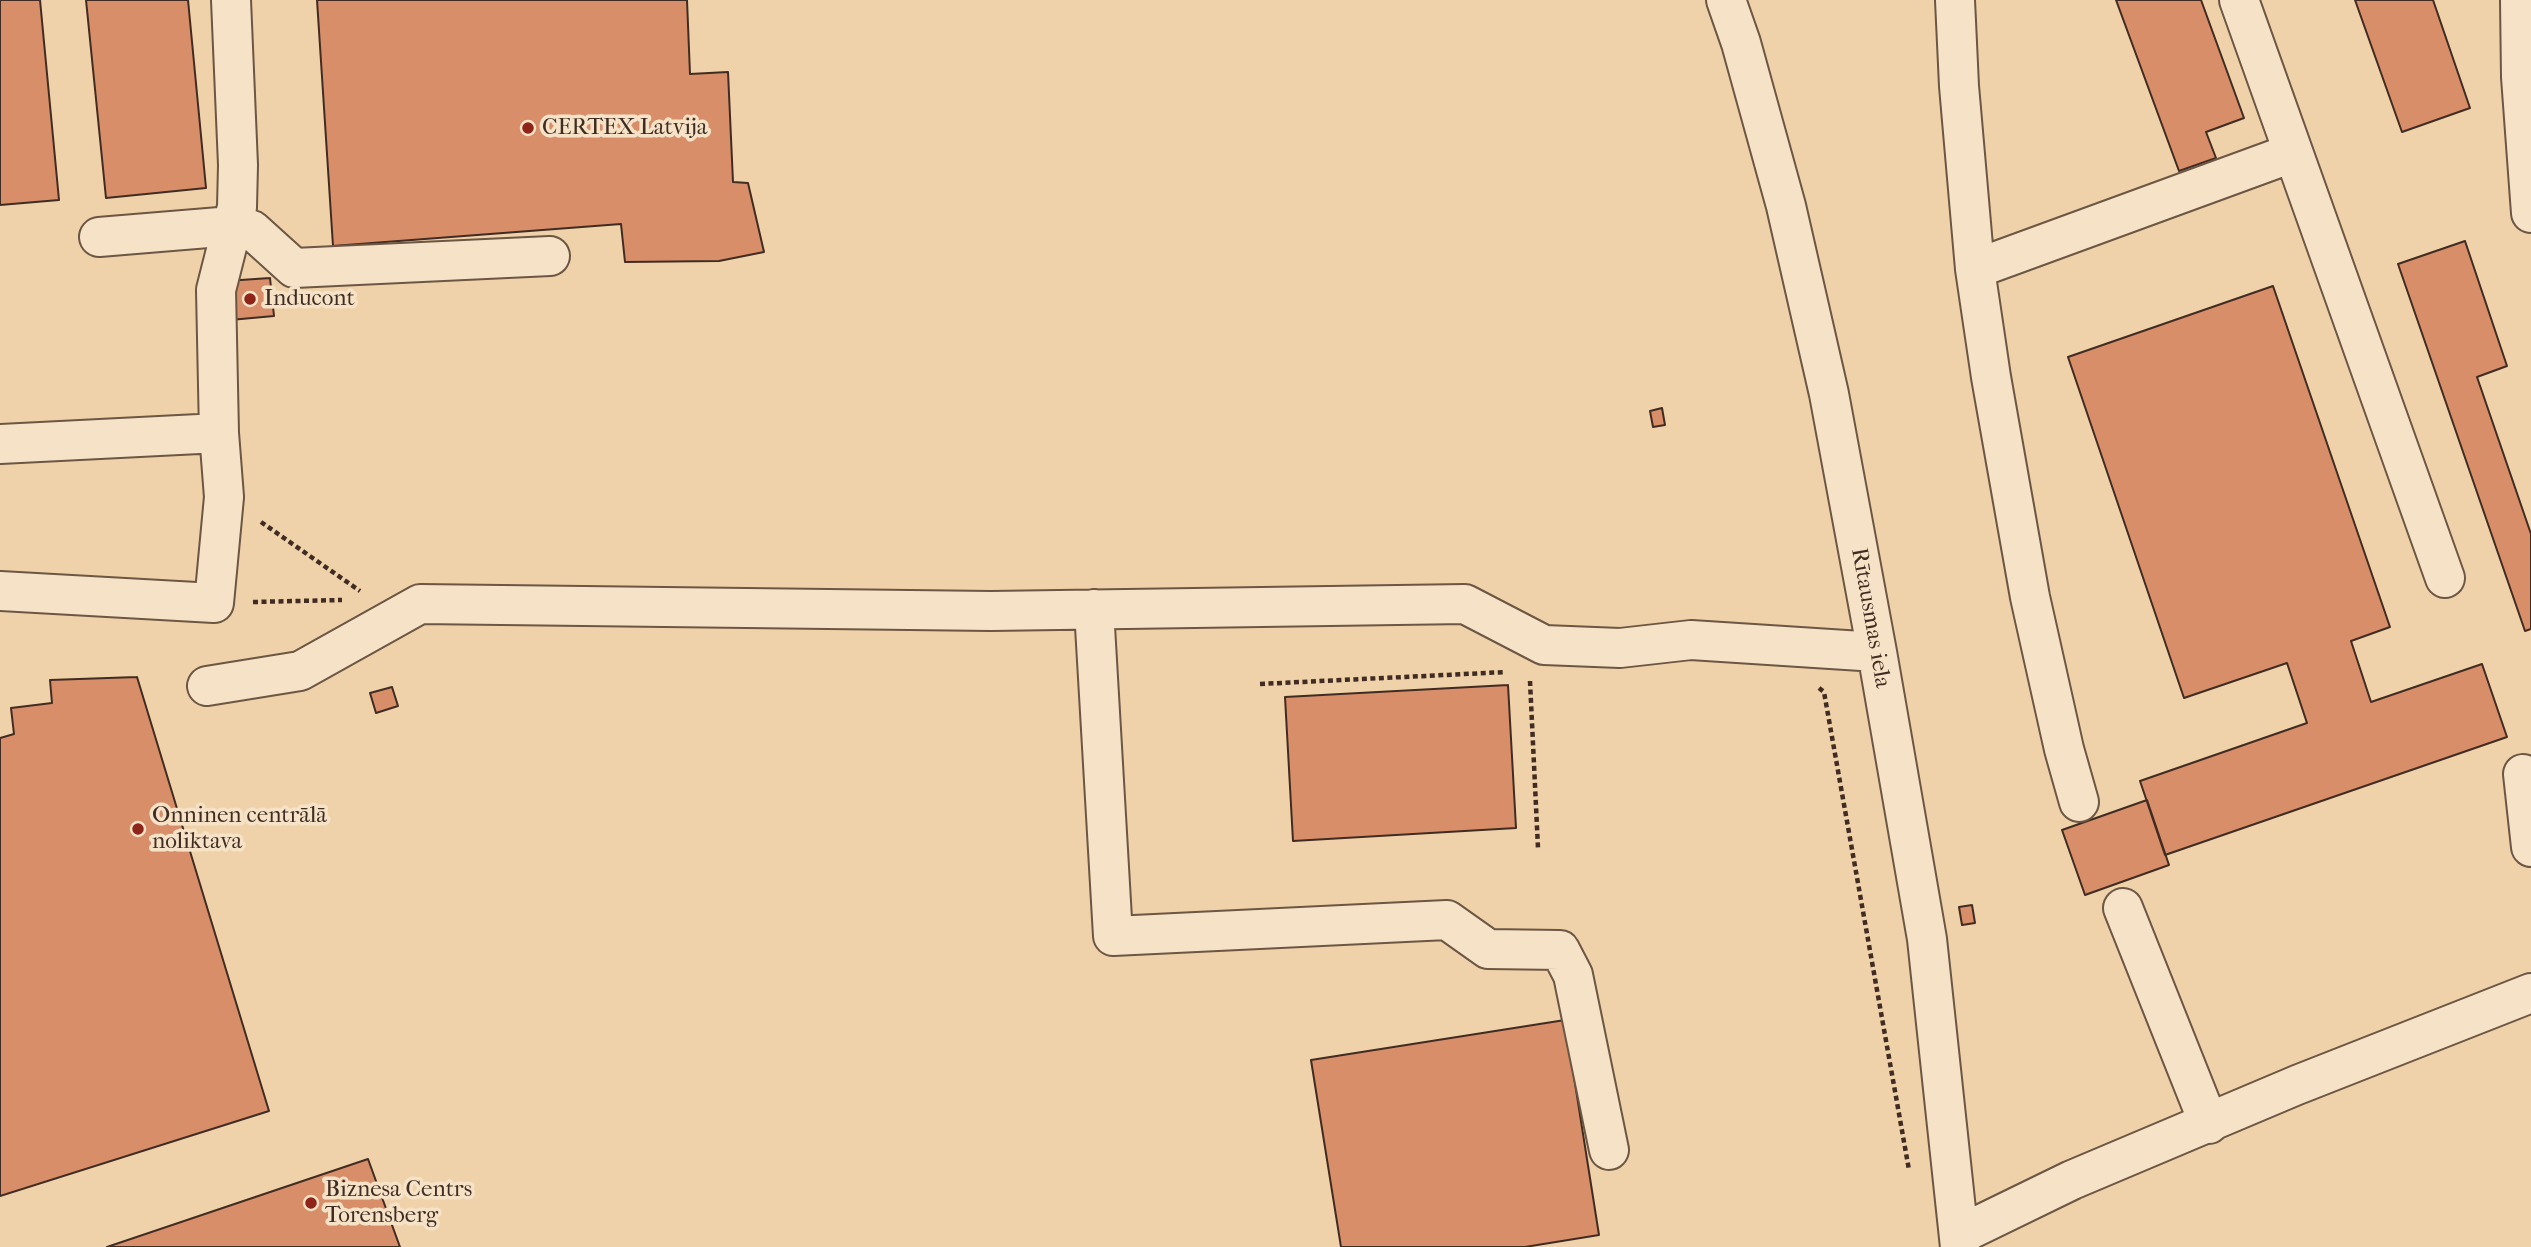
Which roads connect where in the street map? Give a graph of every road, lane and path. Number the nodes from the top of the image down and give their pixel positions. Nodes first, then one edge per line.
1 (231, 0) edge
2 (1726, 0) edge
3 (1955, 0) edge
4 (2239, 0) edge
5 (2520, 0) edge
6 (2292, 153) junction
7 (2531, 213) edge
8 (232, 226) junction
9 (99, 237) dead end
10 (550, 256) dead end
11 (1975, 269) junction
12 (219, 433) junction
13 (0, 444) edge
14 (224, 497) junction
15 (2445, 578) dead end
16 (0, 591) edge
17 (361, 592) dead end
18 (346, 600) dead end
19 (214, 603) junction
20 (1094, 609) junction
21 (1877, 652) junction
22 (1516, 671) dead end
23 (1530, 671) dead end
24 (1810, 682) dead end
25 (1260, 684) dead end
26 (207, 686) dead end
27 (2523, 774) dead end
28 (2079, 802) dead end
29 (2531, 847) edge
30 (1538, 848) dead end
31 (2123, 908) dead end
32 (2531, 993) edge
33 (2209, 1124) junction
34 (1609, 1150) dead end
35 (1910, 1179) dead end
36 (1959, 1241) edge

1 - 8 street
2 - 21 street, Rītausmas iela
3 - 11 street
4 - 6 street
5 - 7 street
6 - 11 street
6 - 15 street
8 - 9 street
8 - 10 street
8 - 12 street
11 - 28 street
12 - 13 street
12 - 14 street
14 - 17 path
14 - 19 street
16 - 19 street
18 - 19 path
20 - 21 street
20 - 26 street
20 - 34 street
21 - 36 street, Rītausmas iela
22 - 25 path
23 - 30 path
24 - 35 path
27 - 29 street
31 - 33 street
32 - 33 street
33 - 36 street

